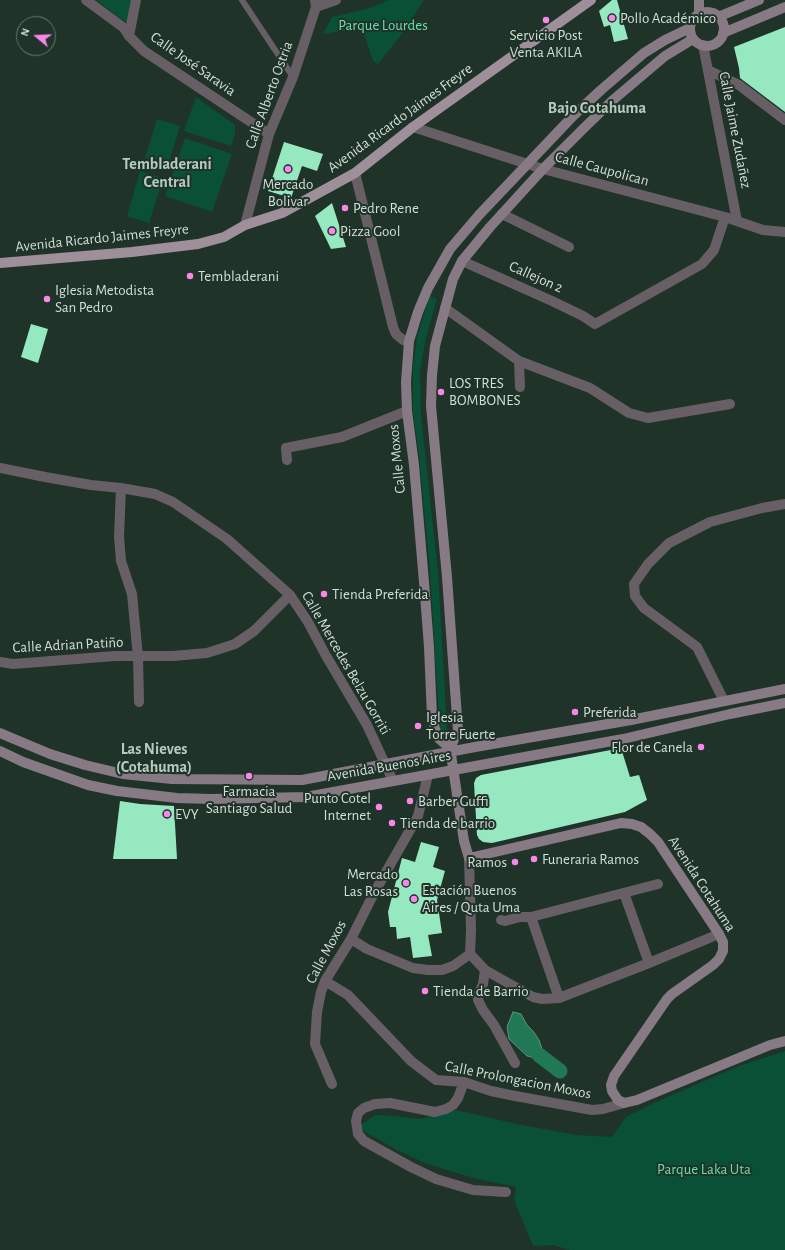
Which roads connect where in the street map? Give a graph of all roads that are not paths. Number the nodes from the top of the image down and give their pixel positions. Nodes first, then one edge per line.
1 (86, 0) edge
2 (136, 0) edge
3 (242, 0) edge
4 (336, 0) edge
5 (591, 0) edge
6 (699, 0) edge
7 (759, 0) edge
8 (316, 4) edge
9 (785, 7) edge
10 (702, 13) junction
11 (718, 17) junction
12 (690, 28) junction
13 (723, 33) junction
14 (129, 36) junction
15 (693, 39) junction
16 (703, 45) junction
17 (708, 70) junction
18 (293, 77) junction
19 (785, 120) edge
20 (413, 127) junction
21 (269, 134) junction
22 (527, 164) junction
23 (543, 169) junction
24 (355, 173) junction
25 (502, 214) junction
26 (724, 217) junction
27 (738, 221) junction
28 (245, 225) junction
29 (785, 232) edge
30 (569, 247) dead end
31 (462, 261) junction
32 (0, 263) edge
33 (445, 308) junction
34 (409, 341) junction
35 (519, 361) junction
36 (520, 387) dead end
37 (730, 404) dead end
38 (406, 411) junction
39 (287, 460) dead end
40 (0, 468) edge
41 (121, 488) junction
42 (785, 504) edge
43 (290, 595) junction
44 (138, 657) junction
45 (0, 662) edge
46 (785, 688) edge
47 (139, 702) dead end
48 (724, 702) junction
49 (785, 703) edge
50 (0, 734) edge
51 (450, 750) junction
52 (0, 751) edge
53 (385, 764) junction
54 (454, 770) junction
55 (428, 775) junction
56 (393, 780) junction
57 (469, 858) junction
58 (658, 884) dead end
59 (624, 893) junction
60 (531, 917) junction
61 (501, 920) dead end
62 (719, 934) junction
63 (351, 939) junction
64 (470, 954) junction
65 (649, 963) junction
66 (485, 970) junction
67 (325, 981) junction
68 (559, 998) junction
69 (785, 1041) edge
70 (515, 1063) dead end
71 (464, 1082) junction
72 (332, 1084) dead end
73 (624, 1103) junction
74 (506, 1192) dead end

1 - 14 street, Calle José Saravia
2 - 14 street
3 - 18 lane
4 - 8 street
5 - 20 main road, Avenida Ricardo Jaimes Freyre
6 - 10 main road
7 - 11 main road
8 - 18 street, Calle Alberto Ostria
9 - 13 main road
10 - 11 main road
10 - 12 main road
11 - 13 main road
12 - 15 main road
12 - 22 main road, Calle Moxos
13 - 16 main road
14 - 21 street, Calle José Saravia
15 - 16 main road
15 - 23 main road
16 - 17 street, Calle Jaime Zudañez
17 - 19 street
17 - 27 street, Calle Jaime Zudañez
18 - 21 street, Calle Alberto Ostria
20 - 22 street, Calle Caupolican
20 - 24 main road, Avenida Ricardo Jaimes Freyre
21 - 28 street, Calle Alberto Ostria
22 - 23 street, Calle Caupolican
22 - 34 main road, Calle Moxos
23 - 25 main road
23 - 26 street, Calle Caupolican
24 - 28 main road, Avenida Ricardo Jaimes Freyre
24 - 34 street
25 - 30 street
25 - 31 main road
26 - 27 street, Calle Caupolican
26 - 31 street, Callejon 2
27 - 29 street, Calle Caupolican
28 - 32 main road, Avenida Ricardo Jaimes Freyre
31 - 33 main road
33 - 35 street
33 - 51 main road
34 - 38 main road, Calle Moxos
35 - 36 street
35 - 37 street
38 - 39 street
38 - 51 main road, Calle Moxos
40 - 41 street, Calle Mercedes Belzu Gorriti
41 - 43 street, Calle Mercedes Belzu Gorriti
41 - 44 street, Calle Adrian Patiño
42 - 48 street
43 - 44 street, Calle Adrian Patiño
43 - 53 street, Calle Mercedes Belzu Gorriti
44 - 45 street, Calle Adrian Patiño
44 - 47 street
46 - 48 main road, Avenida Buenos Aires
48 - 51 main road, Avenida Buenos Aires
49 - 54 main road, Avenida Buenos Aires
50 - 53 main road, Avenida Buenos Aires
51 - 53 main road, Avenida Buenos Aires
51 - 54 main road, Calle Moxos
52 - 56 main road, Avenida Buenos Aires
53 - 56 street, Calle Mercedes Belzu Gorriti
54 - 55 main road, Avenida Buenos Aires
54 - 57 main road
55 - 56 main road, Avenida Buenos Aires
55 - 63 street, Calle Moxos
57 - 62 main road, Avenida Cotahuma
57 - 64 street
58 - 59 street
59 - 60 street
59 - 65 street
60 - 61 street
60 - 68 street
62 - 65 street
62 - 73 main road, Avenida Cotahuma
63 - 64 street
63 - 67 street, Calle Moxos
64 - 66 street
65 - 68 street
66 - 68 street
66 - 70 street
67 - 71 street, Calle Prolongacion Moxos
67 - 72 street, Calle Moxos
69 - 73 main road
71 - 73 street, Calle Prolongacion Moxos
71 - 74 street

